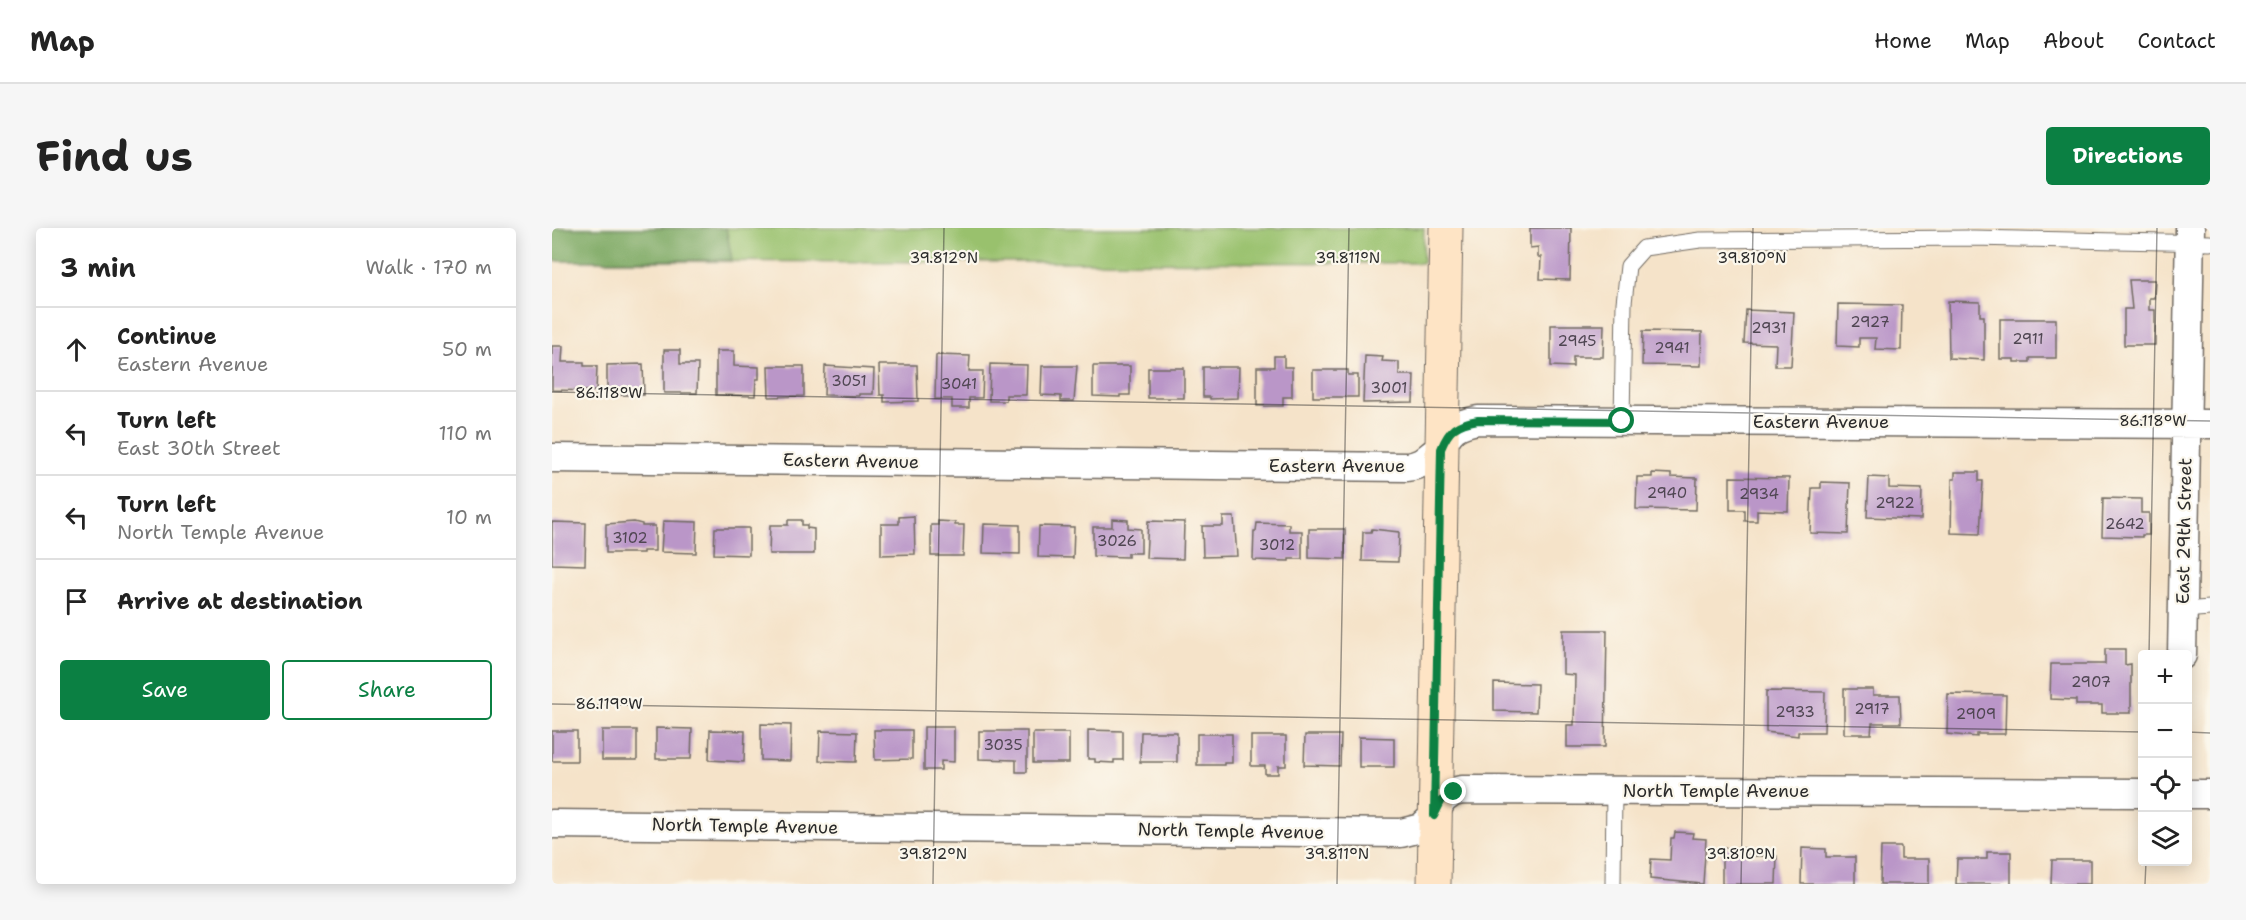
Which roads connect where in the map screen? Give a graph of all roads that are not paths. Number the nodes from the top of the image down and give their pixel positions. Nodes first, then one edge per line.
1 (1446, 228) edge
2 (2196, 238) edge
3 (1622, 421) junction
4 (2198, 424) edge
5 (1441, 449) junction
6 (552, 458) edge
7 (2196, 609) edge
8 (2183, 650) edge
9 (1614, 790) junction
10 (2138, 793) edge
11 (2192, 794) edge
12 (2210, 794) edge
13 (1434, 816) junction
14 (552, 824) edge
15 (1434, 884) edge
16 (1613, 884) edge

1 - 5 main road
2 - 3 lane
2 - 4 street, East 29th Street
3 - 4 street, Eastern Avenue
3 - 5 street, Eastern Avenue
4 - 7 street, East 29th Street
5 - 6 street, Eastern Avenue
5 - 13 main road
7 - 8 street, East 29th Street
9 - 10 street, North Temple Avenue
9 - 13 street, North Temple Avenue
9 - 16 lane
11 - 12 street
13 - 14 street, North Temple Avenue
13 - 15 main road

